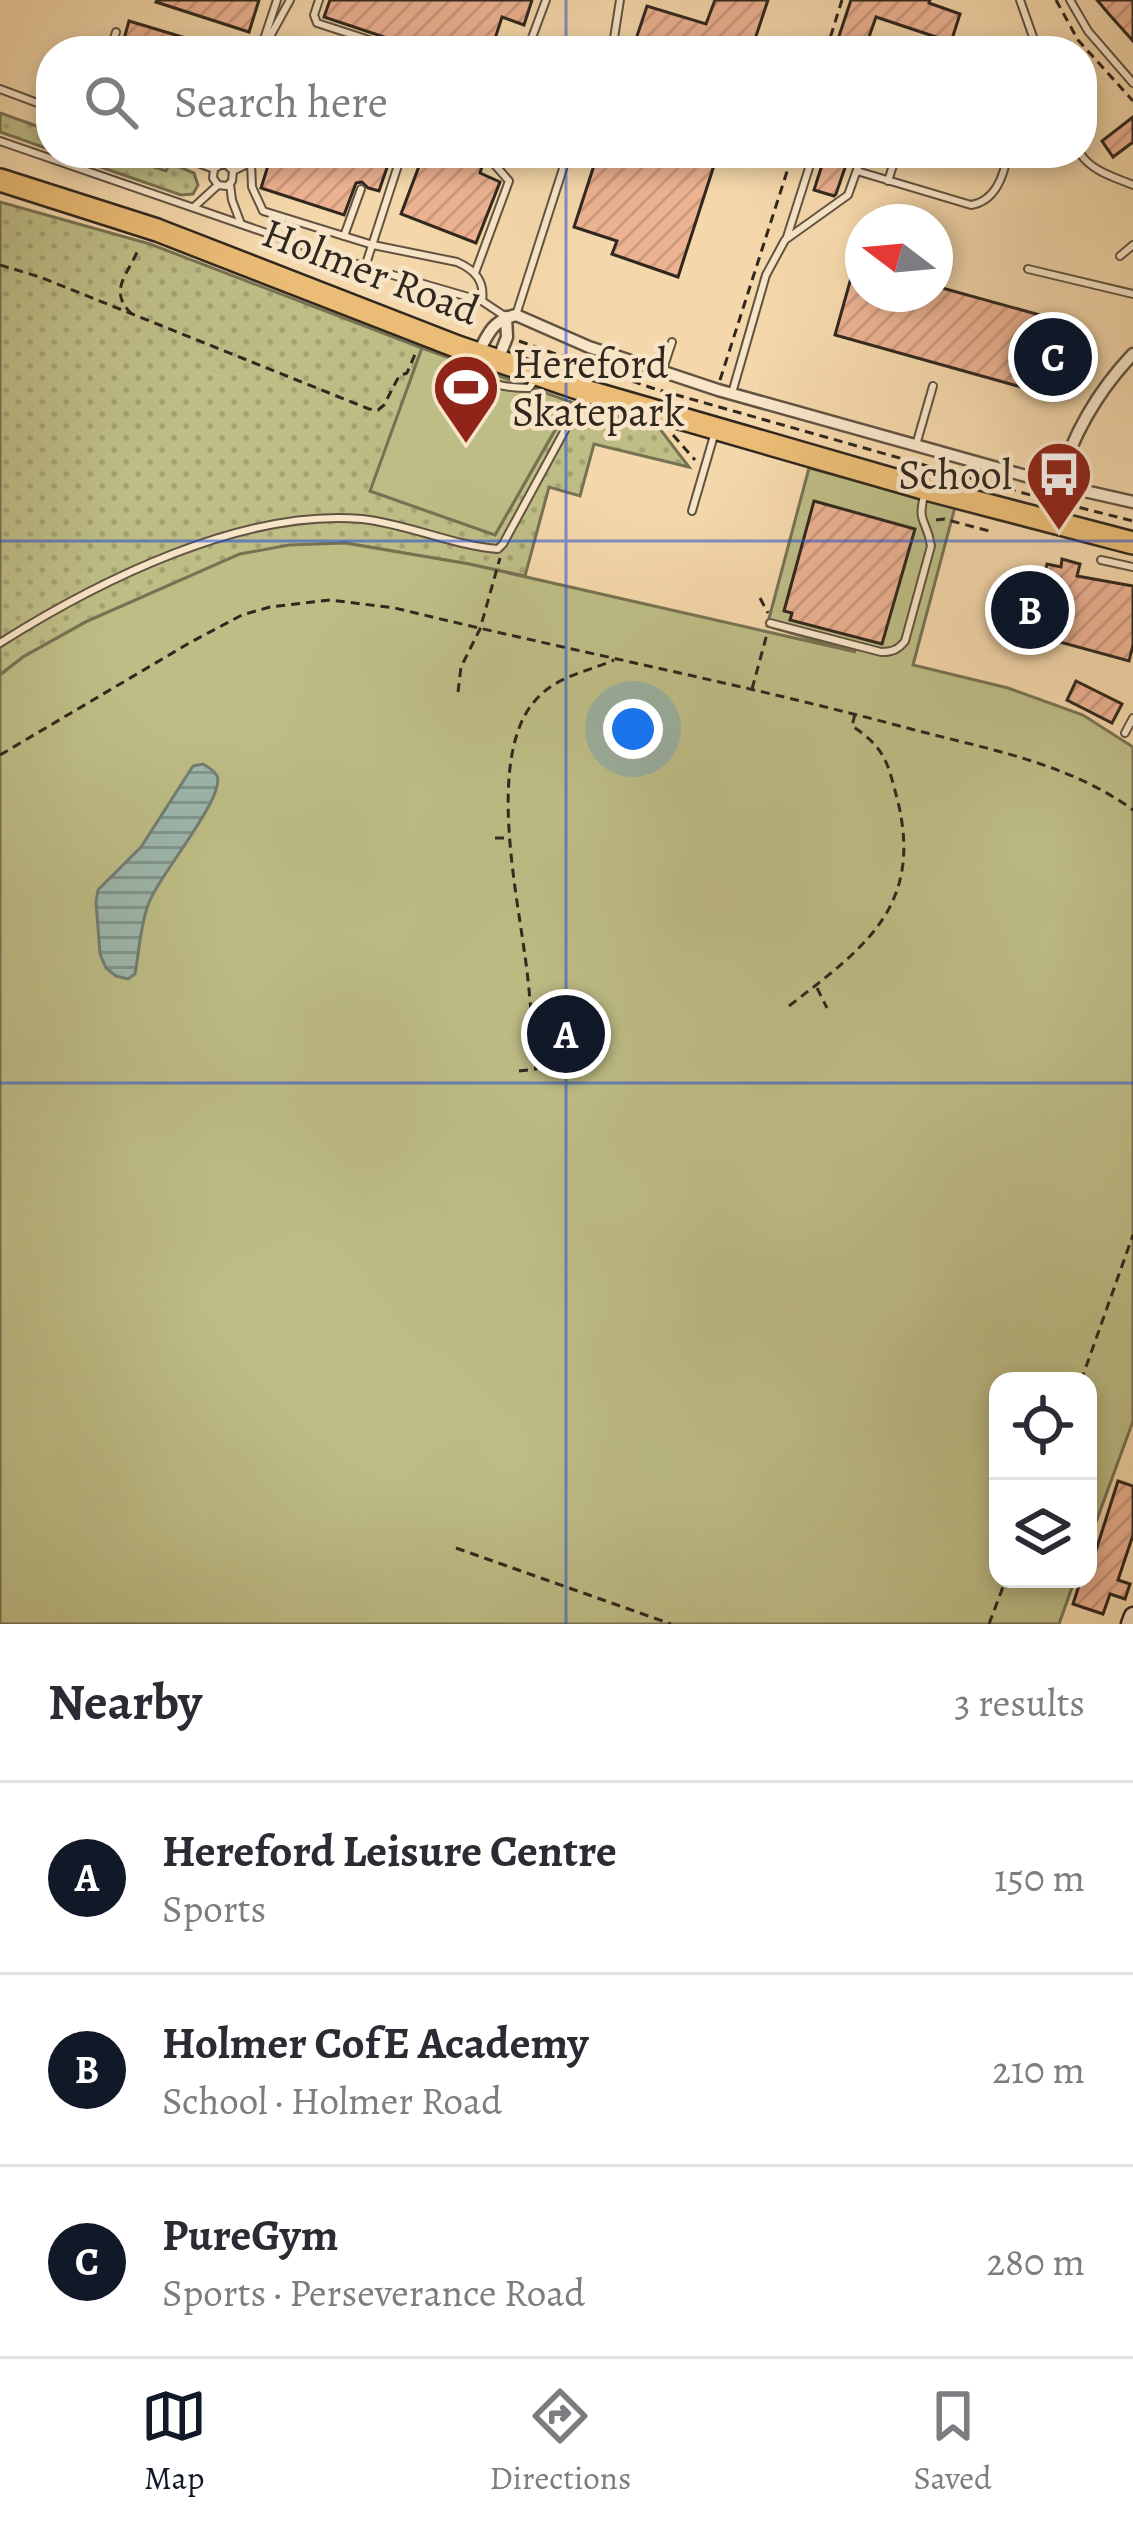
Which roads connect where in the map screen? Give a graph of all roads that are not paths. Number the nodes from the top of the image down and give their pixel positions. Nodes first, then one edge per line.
1 (277, 0) edge
2 (290, 0) edge
3 (319, 0) edge
4 (546, 0) edge
5 (620, 0) edge
6 (1020, 0) edge
7 (1070, 0) edge
8 (116, 32) dead end
9 (115, 36) edge
10 (266, 36) edge
11 (270, 36) edge
12 (357, 36) edge
13 (533, 36) edge
14 (614, 36) edge
15 (1033, 36) edge
16 (1092, 36) edge
17 (1097, 41) edge
18 (1133, 83) edge
19 (0, 89) edge
20 (36, 102) edge
21 (0, 142) edge
22 (36, 154) edge
23 (78, 168) edge
24 (229, 168) edge
25 (237, 168) edge
26 (252, 168) edge
27 (397, 168) edge
28 (498, 168) edge
29 (563, 168) edge
30 (809, 168) dead end
31 (858, 168) edge
32 (892, 168) edge
33 (1003, 168) edge
34 (1096, 168) edge
35 (214, 169) edge
36 (233, 171) junction
37 (857, 171) junction
38 (0, 180) edge
39 (888, 181) junction
40 (230, 184) junction
41 (218, 185) junction
42 (1133, 185) edge
43 (361, 188) dead end
44 (194, 207) junction
45 (242, 224) junction
46 (344, 236) junction
47 (785, 240) junction
48 (373, 245) junction
49 (1133, 245) edge
50 (1120, 256) dead end
51 (365, 267) junction
52 (1028, 269) dead end
53 (475, 273) junction
54 (1133, 294) edge
55 (482, 302) junction
56 (511, 316) junction
57 (673, 342) dead end
58 (478, 354) junction
59 (1133, 354) edge
60 (662, 373) junction
61 (538, 376) junction
62 (933, 386) dead end
63 (586, 392) junction
64 (731, 393) junction
65 (716, 429) junction
66 (916, 445) junction
67 (1058, 485) junction
68 (926, 489) junction
69 (1133, 502) edge
70 (692, 511) dead end
71 (1133, 542) edge
72 (1101, 560) dead end
73 (1133, 567) edge
74 (770, 623) road end
75 (0, 643) edge
76 (1133, 718) edge
77 (1125, 733) dead end

1 - 10 lane
2 - 11 lane
3 - 12 lane
4 - 13 lane
5 - 14 lane
6 - 15 lane
7 - 16 lane
8 - 9 lane
17 - 18 lane
19 - 20 lane
21 - 22 lane
23 - 44 lane
24 - 36 lane
25 - 36 lane
26 - 46 lane
27 - 48 lane
28 - 53 lane
29 - 56 lane
30 - 47 lane
31 - 37 lane
32 - 39 lane
33 - 39 lane
34 - 42 lane
35 - 41 lane
36 - 40 lane
37 - 39 lane
37 - 47 lane
38 - 58 highway, Holmer Road
40 - 41 lane
40 - 45 lane
41 - 44 lane
43 - 46 lane
44 - 45 lane
45 - 51 lane
46 - 48 lane
47 - 64 lane
48 - 51 lane
48 - 53 lane
49 - 50 lane
51 - 55 lane
52 - 54 lane
53 - 55 lane
55 - 56 lane
56 - 58 street
56 - 58 street
56 - 60 street
57 - 60 lane
58 - 61 highway, Holmer Road
58 - 61 lane
59 - 67 street
60 - 64 street
61 - 63 highway, Holmer Road
62 - 66 lane
63 - 65 highway, Holmer Road
63 - 75 lane
64 - 66 street
65 - 68 highway, Holmer Road
65 - 70 lane
66 - 67 street
67 - 69 street
68 - 71 highway, Holmer Road
68 - 74 lane
72 - 73 lane
76 - 77 lane

